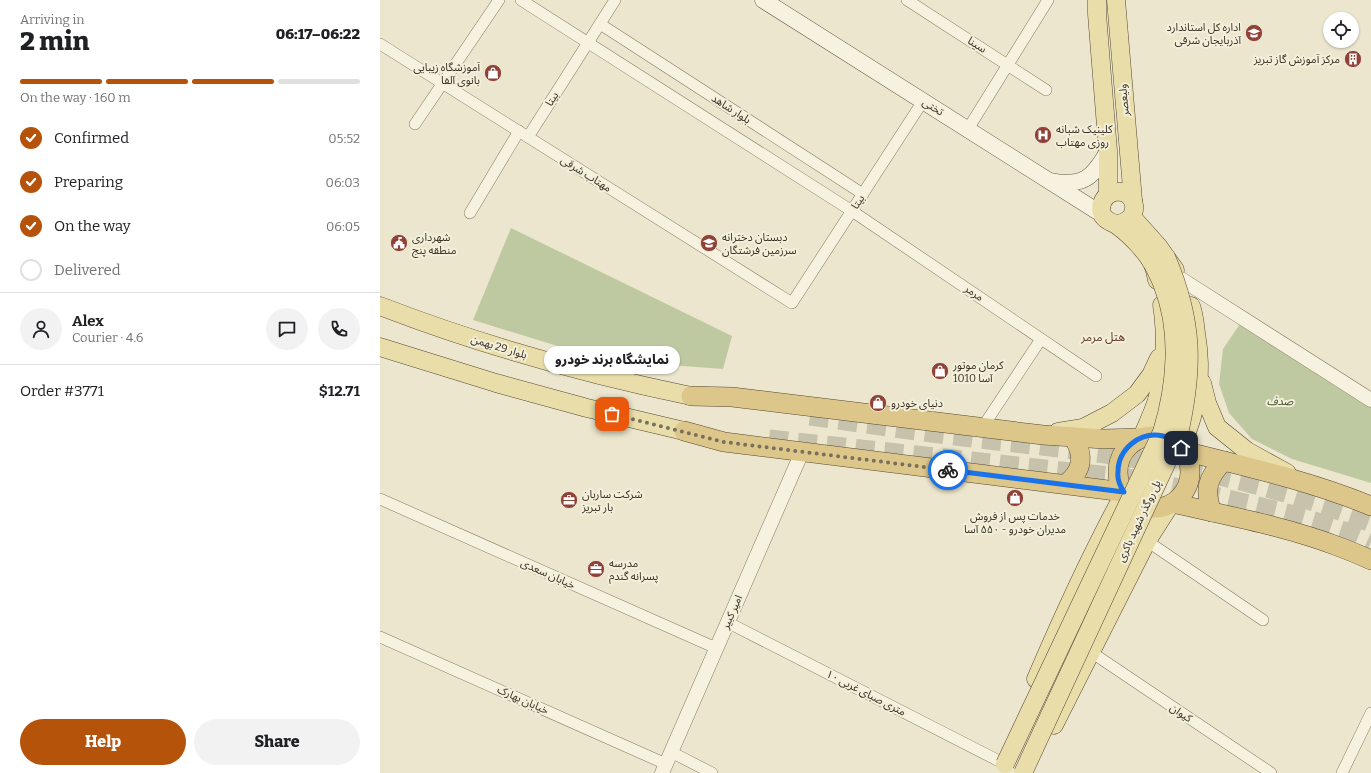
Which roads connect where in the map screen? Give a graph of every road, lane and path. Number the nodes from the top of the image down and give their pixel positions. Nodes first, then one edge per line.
1 (499, 0) edge
2 (521, 0) edge
3 (615, 0) edge
4 (762, 0) edge
5 (907, 0) edge
6 (1048, 0) edge
7 (1098, 0) edge
8 (1116, 0) edge
9 (600, 24) junction
10 (588, 43) junction
11 (380, 44) edge
12 (1008, 65) junction
13 (442, 84) junction
14 (1046, 90) dead end
15 (923, 101) junction
16 (415, 124) dead end
17 (968, 129) junction
18 (524, 134) junction
19 (1108, 151) junction
20 (1049, 181) junction
21 (863, 194) junction
22 (1108, 194) junction
23 (852, 211) junction
24 (470, 213) dead end
25 (1121, 214) junction
26 (1159, 261) junction
27 (1181, 279) junction
28 (792, 303) joint
29 (380, 306) edge
30 (1041, 339) junction
31 (380, 347) edge
32 (1164, 348) junction
33 (1199, 369) junction
34 (1096, 376) dead end
35 (690, 396) joint
36 (1371, 400) edge
37 (982, 428) junction
38 (684, 431) joint
39 (1043, 435) junction
40 (1073, 437) junction
41 (1141, 438) junction
42 (1183, 449) junction
43 (802, 452) junction
44 (1224, 461) junction
45 (1066, 484) junction
46 (1313, 486) junction
47 (1124, 493) junction
48 (380, 499) edge
49 (1171, 504) junction
50 (1371, 506) edge
51 (1212, 512) junction
52 (1147, 541) junction
53 (1371, 560) edge
54 (1263, 620) dead end
55 (728, 622) junction
56 (380, 637) edge
57 (716, 648) junction
58 (1091, 652) junction
59 (1371, 713) edge
60 (666, 763) edge
61 (1003, 769) edge
62 (712, 773) edge
63 (1024, 773) edge
64 (1270, 773) edge
65 (1342, 773) edge

1 - 13 street
2 - 10 street, بلوار شاهد
3 - 9 street, بیتا
4 - 15 main road, تختى
5 - 12 street, سینا
6 - 12 street
7 - 19 main road, ولیعصر
8 - 25 main road, ولیعصر
9 - 10 street, بیتا
9 - 21 street, بلوار شاهد
10 - 18 street, بیتا
10 - 23 street, بلوار شاهد
11 - 13 street, مهتاب شرقی
12 - 14 street, سینا
12 - 17 street
13 - 16 street
13 - 18 street, مهتاب شرقی
15 - 17 main road, تختى
15 - 21 street, بیتا
17 - 20 main road, تختى
18 - 24 street, بیتا
18 - 28 street, مهتاب شرقی
19 - 20 main road
19 - 22 main road, ولیعصر
20 - 25 main road, تختى
21 - 23 street, بیتا
22 - 25 main road, ولیعصر
22 - 25 main road
23 - 28 street, بیتا
23 - 30 street, مرمر
25 - 26 main road
26 - 27 main road
26 - 32 main road
26 - 61 main road, پل روگذر شهید باکری, bridge
26 - 63 main road, پل روگذر شهید باکری, bridge
27 - 33 main road
27 - 36 street
29 - 35 main road, بلوار 29 بهمن
30 - 34 street, مرمر
30 - 37 street
31 - 38 main road
32 - 39 main road
32 - 41 main road
33 - 42 main road
33 - 46 main road
35 - 37 highway
37 - 39 highway
38 - 43 highway
39 - 40 highway
40 - 41 highway
40 - 45 highway
41 - 42 highway
41 - 47 highway
42 - 44 highway
42 - 49 highway
43 - 45 highway
43 - 55 street, امیر کبیر
44 - 46 highway
44 - 51 highway
45 - 47 highway
46 - 50 highway
47 - 49 highway
47 - 61 main road
48 - 57 street, خیابان سعدی
49 - 51 highway
49 - 52 main road
51 - 53 highway
52 - 54 street
52 - 58 main road
55 - 57 street, امیر کبیر
55 - 61 street, ۱۰ متری صبای غربی
56 - 60 street, خیابان بهارک
57 - 60 street, امیر کبیر
58 - 63 main road
58 - 64 street, کیوان
59 - 65 street
60 - 62 street, خیابان بهارک

